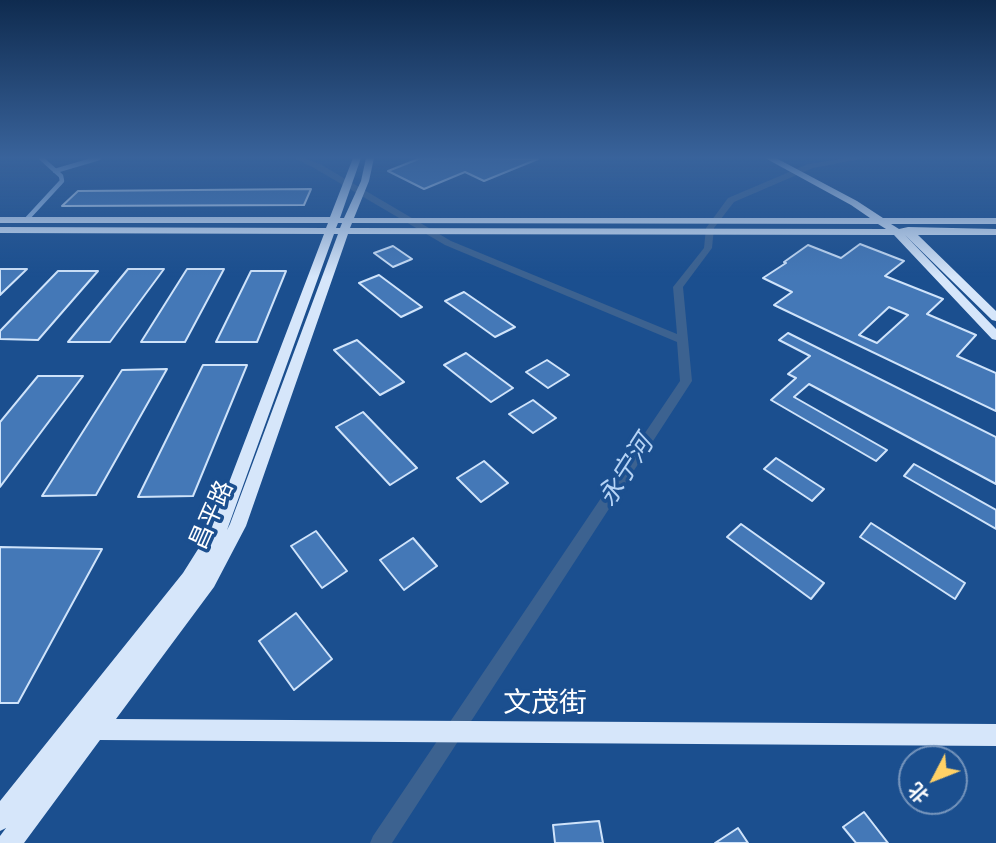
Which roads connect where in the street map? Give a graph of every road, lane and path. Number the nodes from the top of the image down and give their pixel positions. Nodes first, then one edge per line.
1 (47, 197) edge
2 (350, 197) edge
3 (844, 197) edge
4 (846, 197) edge
5 (0, 220) edge
6 (26, 220) junction
7 (996, 221) edge
8 (883, 222) junction
9 (339, 226) junction
10 (897, 227) junction
11 (0, 230) edge
12 (211, 231) junction
13 (911, 232) junction
14 (996, 232) edge
15 (321, 253) junction
16 (996, 318) edge
17 (996, 336) edge
18 (94, 729) junction
19 (996, 735) edge
20 (0, 819) edge
21 (9, 843) edge

1 - 6 street
2 - 9 main road, 昌平路
3 - 8 main road
4 - 10 main road
5 - 6 main road
6 - 9 main road
7 - 10 main road
8 - 9 main road
8 - 10 main road
9 - 10 main road
9 - 12 main road
9 - 15 main road, 昌平路
9 - 18 main road, 昌平路
10 - 13 main road
10 - 17 main road
11 - 12 main road
12 - 15 main road
13 - 14 main road
13 - 16 main road
15 - 20 main road, 昌平路
18 - 19 main road, 文茂街
18 - 21 main road, 昌平路

